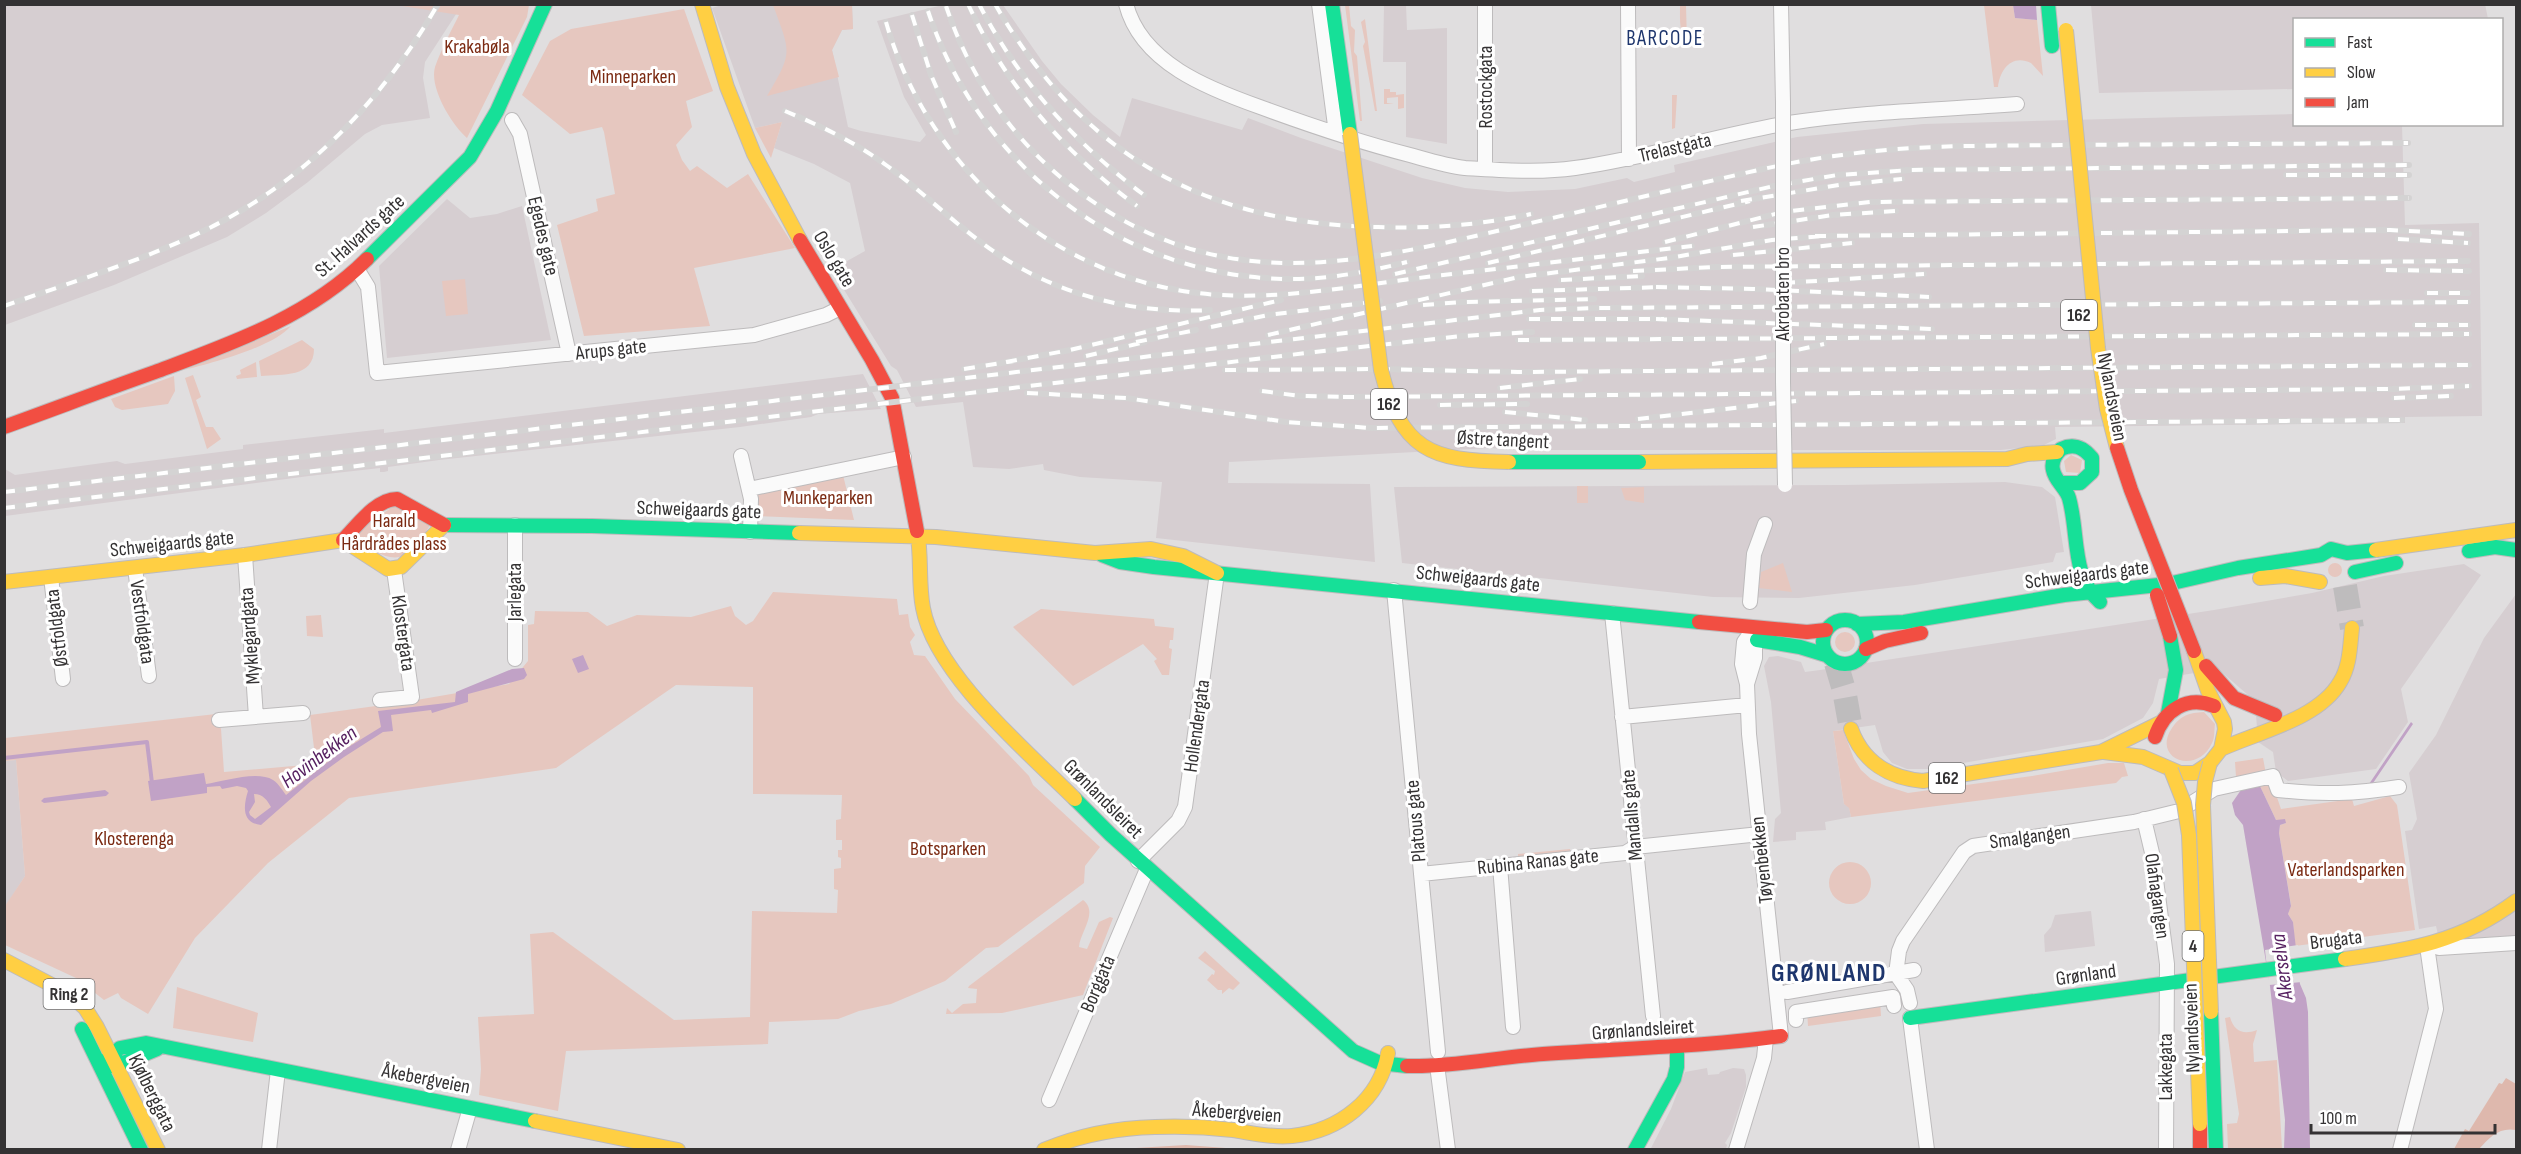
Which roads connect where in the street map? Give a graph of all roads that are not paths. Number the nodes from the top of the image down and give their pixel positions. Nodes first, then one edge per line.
1 (545, 4) edge
2 (702, 4) edge
3 (1126, 4) edge
4 (1319, 4) edge
5 (1332, 4) edge
6 (1485, 4) edge
7 (1628, 4) edge
8 (1781, 4) edge
9 (2048, 4) edge
10 (2064, 13) dead end
11 (2053, 57) dead end
12 (2017, 104) dead end
13 (512, 120) dead end
14 (1336, 133) junction
15 (1629, 159) junction
16 (1485, 169) junction
17 (357, 269) junction
18 (840, 308) junction
19 (569, 354) junction
20 (4, 428) edge
21 (2099, 442) dead end
22 (2056, 453) junction
23 (741, 456) dead end
24 (904, 457) junction
25 (2007, 459) junction
26 (2106, 465) dead end
27 (2059, 480) junction
28 (1784, 488) dead end
29 (749, 489) junction
30 (1765, 524) dead end
31 (444, 525) junction
32 (515, 525) junction
33 (2517, 530) edge
34 (750, 532) junction
35 (918, 537) junction
36 (2135, 538) dead end
37 (343, 540) junction
38 (2517, 550) edge
39 (2348, 553) junction
40 (2460, 553) dead end
41 (245, 555) junction
42 (2321, 555) junction
43 (2413, 561) dead end
44 (135, 568) junction
45 (2238, 568) junction
46 (394, 570) junction
47 (2355, 572) junction
48 (1217, 573) junction
49 (2099, 576) dead end
50 (51, 577) junction
51 (4, 582) edge
52 (2347, 585) tunnel mouth
53 (2086, 587) junction
54 (1394, 590) junction
55 (1750, 602) dead end
56 (2114, 604) junction
57 (2085, 608) dead end
58 (1612, 613) junction
59 (1857, 624) junction
60 (2345, 629) tunnel mouth
61 (1826, 630) junction
62 (1934, 631) dead end
63 (1752, 635) junction
64 (1867, 647) junction
65 (2194, 651) junction
66 (1826, 655) junction
67 (515, 659) dead end
68 (149, 676) dead end
69 (63, 679) dead end
70 (380, 700) dead end
71 (1747, 705) junction
72 (303, 713) dead end
73 (2228, 713) junction
74 (2275, 715) junction
75 (2302, 716) junction
76 (256, 717) junction
77 (1622, 717) junction
78 (2164, 718) junction
79 (219, 720) dead end
80 (1857, 727) tunnel mouth
81 (2221, 749) junction
82 (2101, 752) junction
83 (2210, 763) junction
84 (2167, 767) junction
85 (2399, 787) dead end
86 (2139, 820) junction
87 (1760, 834) junction
88 (1635, 847) junction
89 (1142, 865) junction
90 (1500, 866) junction
91 (1421, 874) junction
92 (2517, 901) edge
93 (2517, 943) edge
94 (2427, 948) junction
95 (4, 960) edge
96 (2267, 969) joint
97 (4, 970) edge
98 (1914, 970) dead end
99 (1896, 974) junction
100 (2166, 984) junction
101 (1787, 992) dead end
102 (1910, 1003) dead end
103 (1894, 1006) dead end
104 (1653, 1016) dead end
105 (1910, 1018) joint
106 (1796, 1020) dead end
107 (1513, 1027) dead end
108 (1781, 1036) joint
109 (1766, 1038) junction
110 (165, 1047) junction
111 (1677, 1047) junction
112 (110, 1053) junction
113 (1388, 1059) junction
114 (1438, 1059) junction
115 (100, 1066) junction
116 (117, 1066) junction
117 (278, 1070) junction
118 (1049, 1100) dead end
119 (470, 1108) junction
120 (1451, 1147) edge
121 (662, 1148) edge
122 (141, 1149) edge
123 (158, 1149) edge
124 (269, 1149) edge
125 (458, 1149) edge
126 (678, 1149) edge
127 (1044, 1149) edge
128 (1635, 1149) edge
129 (1736, 1149) edge
130 (1927, 1149) edge
131 (2166, 1149) edge
132 (2200, 1149) edge
133 (2216, 1149) edge
134 (2400, 1149) edge

1 - 17 main road, St. Halvards gate
2 - 18 main road, Oslo gate
3 - 14 street, Trelastgata
4 - 14 street
5 - 25 main road, Østre tangent / 162, bridge
6 - 16 street, Rostockgata
7 - 15 street
8 - 28 street, Akrobaten bro, bridge
9 - 11 main road
10 - 65 main road, Nylandsveien / 162, bridge
12 - 15 street, Trelastgata
13 - 19 street, Egedes gate
14 - 16 street, Trelastgata
15 - 16 street, Trelastgata
17 - 19 street, Arups gate
17 - 20 main road, St. Halvards gate
18 - 19 street, Arups gate
18 - 24 main road, Oslo gate
21 - 26 main road, Nylandsveien
22 - 25 main road, Østre tangent / 162
22 - 27 main road
22 - 27 main road, 162
23 - 29 street
24 - 29 street
24 - 35 main road, Oslo gate
25 - 27 main road, Østre tangent / 162
27 - 53 main road
29 - 34 street
30 - 55 street
31 - 32 main road, Schweigaards gate
31 - 37 main road
31 - 46 main road
32 - 34 main road, Schweigaards gate
32 - 67 street, Jarlegata
33 - 39 main road, Schweigaards gate
34 - 35 main road, Schweigaards gate
35 - 48 main road, Schweigaards gate
35 - 89 main road, Grønlandsleiret
36 - 78 main road, Nylandsveien, bridge
37 - 41 main road, Schweigaards gate
37 - 46 main road
38 - 40 main road
39 - 42 main road, Schweigaards gate
39 - 47 main road
41 - 44 main road, Schweigaards gate
41 - 76 street, Myklegardgata
42 - 45 main road, Schweigaards gate
42 - 56 main road, Schweigaards gate
43 - 47 main road
44 - 50 main road, Schweigaards gate
44 - 68 street, Vestfoldgata
45 - 49 main road
45 - 53 main road, Schweigaards gate
46 - 70 street, Klostergata
47 - 52 main road
48 - 54 main road, Schweigaards gate
48 - 89 street, Hollendergata
50 - 51 main road, Schweigaards gate
50 - 69 street, Østfoldgata
53 - 56 main road
53 - 59 main road, Schweigaards gate
54 - 58 main road, Schweigaards gate
54 - 91 street, Platous gate
56 - 57 main road, Schweigaards gate
58 - 63 main road, Schweigaards gate
58 - 77 street, Mandalls gate
59 - 61 main road
59 - 64 main road
60 - 75 main road
61 - 63 main road, Schweigaards gate
61 - 66 main road
62 - 64 main road
63 - 66 main road, Schweigaards gate
63 - 71 street, Tøyenbekken
64 - 66 main road
65 - 73 main road, Nylandsveien / 162
65 - 74 main road, 162
71 - 77 street
71 - 87 street, Tøyenbekken
72 - 76 street
73 - 74 main road, 162
73 - 78 main road, 162
73 - 81 main road, Nylandsveien / 162
74 - 75 main road, 162
75 - 81 main road
76 - 79 street
77 - 88 street, Mandalls gate
78 - 82 main road, 162
78 - 84 main road, Nylandsveien
80 - 82 main road, 162
81 - 83 main road, Nylandsveien
82 - 84 main road, 162
83 - 84 main road, 162
83 - 133 main road, Nylandsveien / 4, bridge
84 - 132 main road, Nylandsveien / 4, bridge
85 - 86 street, Smalgangen
86 - 99 street, Smalgangen
86 - 100 street, Olafiagangen
87 - 88 street, Rubina Ranas gate
87 - 108 street, Tøyenbekken
88 - 90 street, Rubina Ranas gate
88 - 104 street, Mandalls gate
89 - 113 main road, Grønlandsleiret
89 - 118 street, Borggata
90 - 91 street, Rubina Ranas gate
90 - 107 street
91 - 114 street, Platous gate
92 - 94 main road
93 - 94 street, Brugata
94 - 96 main road, Brugata
94 - 134 street
95 - 112 main road, Ring 2
96 - 100 main road, Grønland
97 - 115 main road, Ring 2
98 - 99 street
99 - 101 street
99 - 102 street
100 - 105 main road, Grønland
100 - 131 street, Lakkegata
103 - 106 street
105 - 130 street
108 - 109 main road, Grønlandsleiret
109 - 111 main road, Grønlandsleiret
109 - 129 street
110 - 112 main road, Åkebergveien
110 - 116 main road
110 - 117 main road, Åkebergveien
111 - 114 main road, Grønlandsleiret
111 - 128 main road
112 - 115 main road
112 - 116 main road, Kjølberggata / Ring 2
113 - 114 main road, Grønlandsleiret
113 - 127 main road, Åkebergveien
114 - 120 street, Platous gate
115 - 116 main road
115 - 122 main road, Kjølberggata / Ring 2
116 - 123 main road, Kjølberggata / Ring 2
117 - 119 main road, Åkebergveien
117 - 124 street
119 - 121 main road, Åkebergveien
119 - 125 street
121 - 126 main road, Åkebergveien

